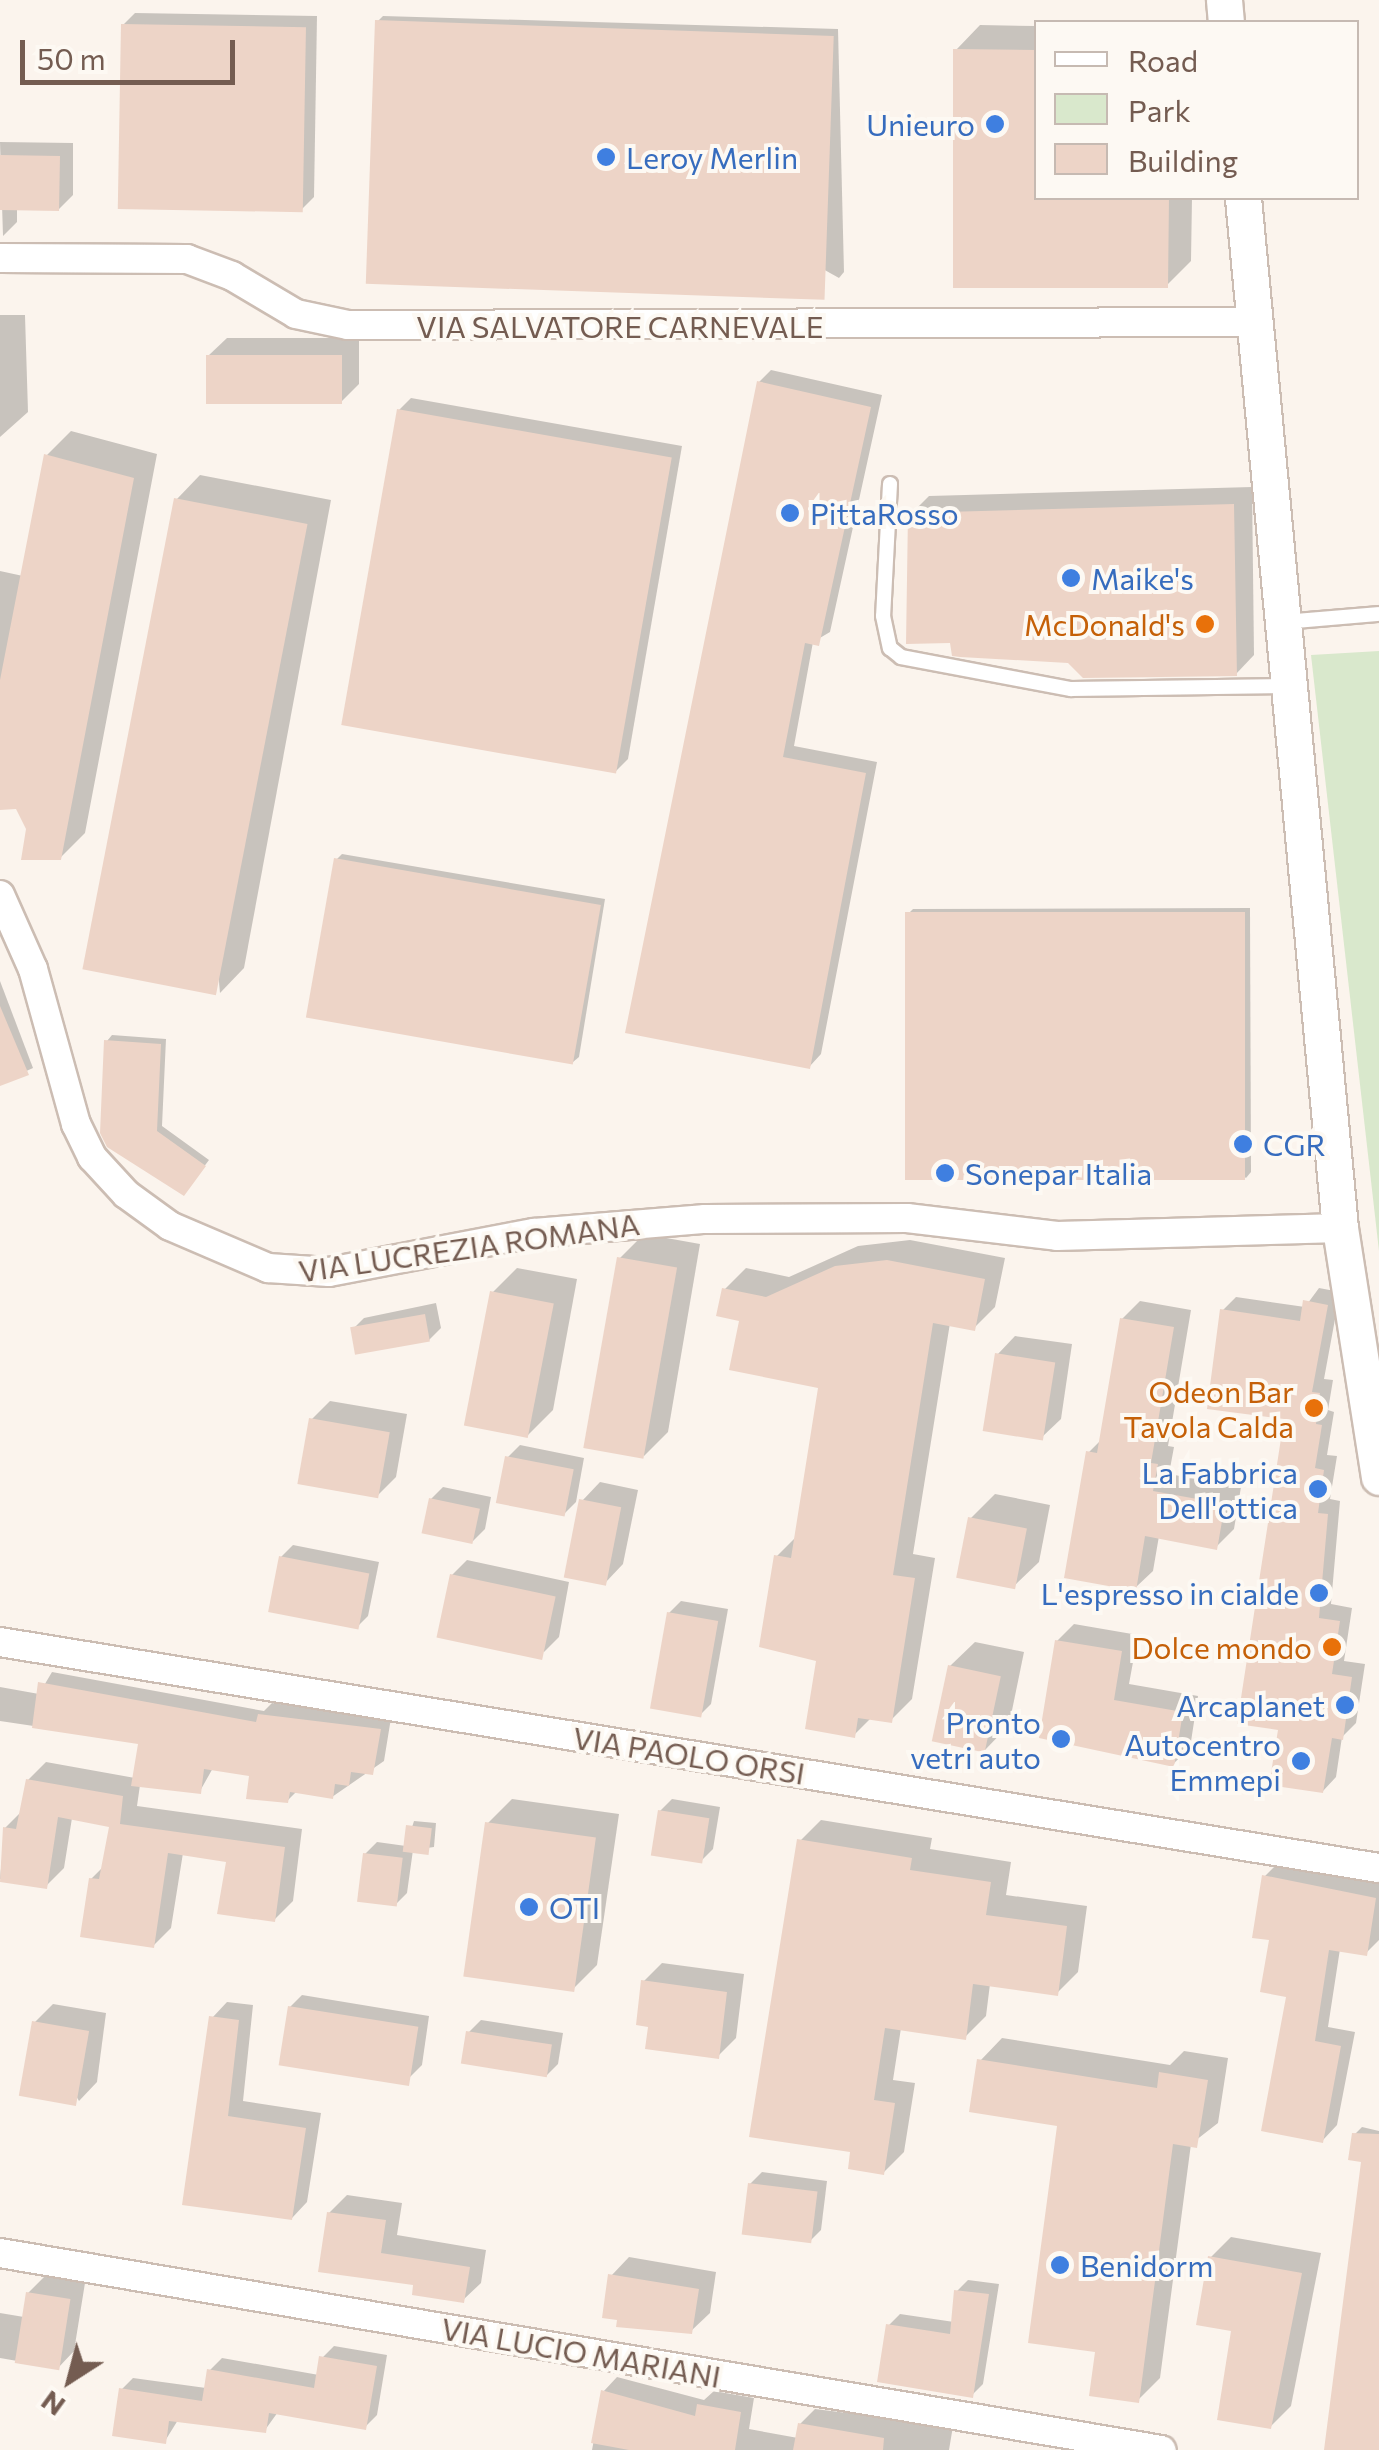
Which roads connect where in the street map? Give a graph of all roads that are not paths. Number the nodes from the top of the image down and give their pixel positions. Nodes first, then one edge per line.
1 (1243, 200) edge
2 (0, 258) edge
3 (1255, 322) junction
4 (890, 484) dead end
5 (1379, 614) edge
6 (1283, 622) junction
7 (1289, 686) junction
8 (0, 894) edge
9 (1340, 1228) junction
10 (1379, 1477) edge
11 (0, 1642) edge
12 (1379, 1868) edge
13 (0, 2253) edge
14 (1161, 2450) edge

1 - 3 street
2 - 3 street, VIA SALVATORE CARNEVALE
3 - 6 street
4 - 7 lane
5 - 6 lane
6 - 7 street
7 - 9 street
8 - 9 street, VIA LUCREZIA ROMANA
9 - 10 street
11 - 12 street, VIA PAOLO ORSI
13 - 14 street, VIA LUCIO MARIANI

